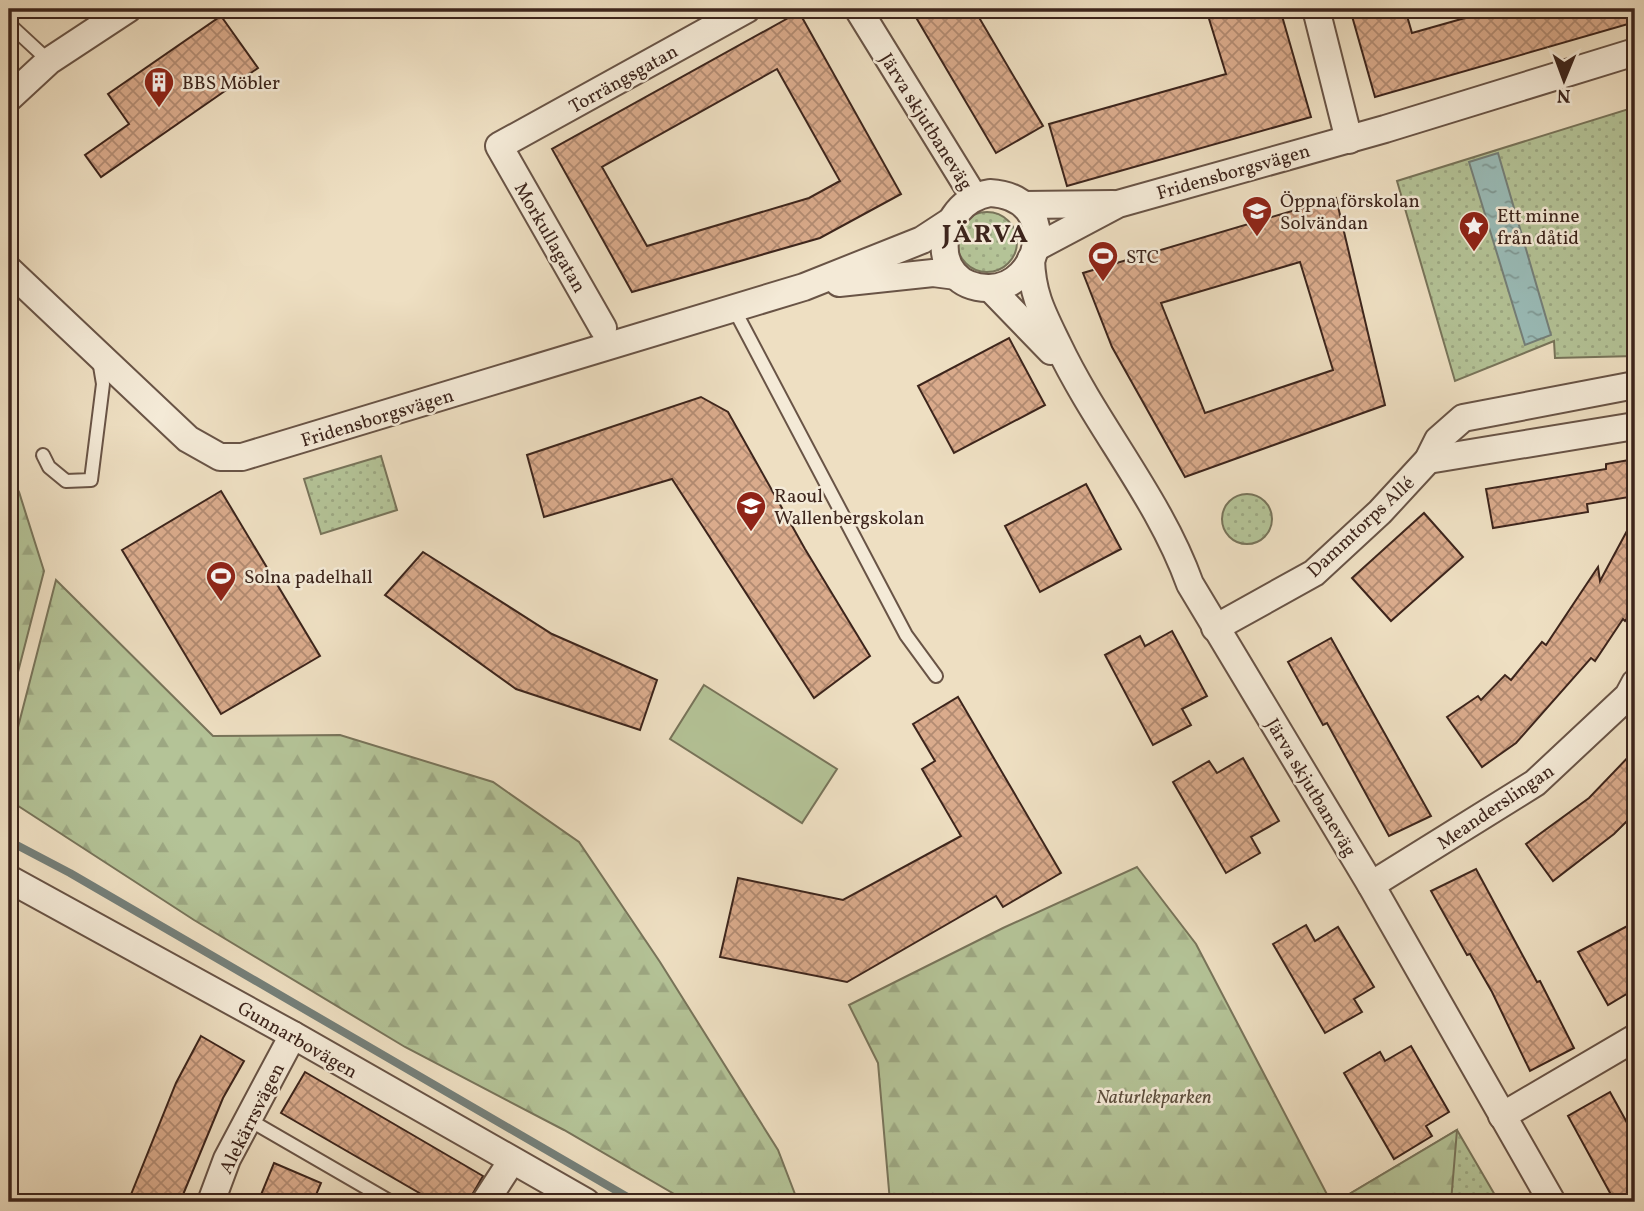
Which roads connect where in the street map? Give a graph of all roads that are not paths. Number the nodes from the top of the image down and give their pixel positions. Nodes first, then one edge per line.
1 (128, 9) edge
2 (747, 9) edge
3 (858, 9) edge
4 (1316, 9) edge
5 (9, 24) edge
6 (1635, 52) edge
7 (49, 61) junction
8 (9, 98) edge
9 (1349, 140) junction
10 (499, 146) joint
11 (974, 197) junction
12 (1118, 204) junction
13 (1024, 205) junction
14 (948, 223) junction
15 (1034, 253) junction
16 (9, 270) edge
17 (956, 276) junction
18 (804, 287) junction
19 (991, 289) junction
20 (1023, 301) junction
21 (734, 309) junction
22 (603, 328) dead end
23 (99, 356) junction
24 (1635, 385) edge
25 (1635, 426) edge
26 (43, 455) dead end
27 (1428, 460) junction
28 (1215, 628) junction
29 (936, 676) dead end
30 (1635, 683) edge
31 (9, 879) edge
32 (1371, 885) junction
33 (293, 1035) junction
34 (1635, 1038) edge
35 (1502, 1116) junction
36 (258, 1125) dead end
37 (511, 1162) junction
38 (211, 1202) edge
39 (391, 1202) edge
40 (485, 1202) edge
41 (586, 1202) edge
42 (1552, 1202) edge

1 - 7 street
2 - 10 street, Torrängsgatan
3 - 11 street, Järva skjutbaneväg
4 - 9 street
5 - 7 lane
6 - 9 street, Fridensborgsvägen
7 - 8 street
9 - 12 street, Fridensborgsvägen
10 - 22 street, Morkullagatan
11 - 13 street
11 - 14 street
12 - 13 street, Fridensborgsvägen
12 - 15 street, Fridensborgsvägen
13 - 15 street
14 - 17 street
14 - 18 street, Fridensborgsvägen
15 - 19 street
15 - 20 street
16 - 23 street, Fridensborgsvägen
17 - 18 street, Fridensborgsvägen
17 - 19 street
18 - 21 street, Fridensborgsvägen
19 - 20 street
20 - 28 street, Järva skjutbaneväg
21 - 23 street, Fridensborgsvägen
21 - 29 lane
23 - 26 lane
24 - 27 street, Dammtorps Allé
25 - 27 street, Dammtorps Allé
27 - 28 street, Dammtorps Allé
28 - 32 street, Järva skjutbaneväg
30 - 32 street, Meanderslingan
31 - 33 street, Gunnarbovägen
32 - 35 street, Järva skjutbaneväg
33 - 37 street, Gunnarbovägen
33 - 38 street, Alekärrsvägen
34 - 35 street
35 - 42 street, Järva skjutbaneväg
36 - 39 lane
37 - 40 street
37 - 41 street, Gunnarbovägen

